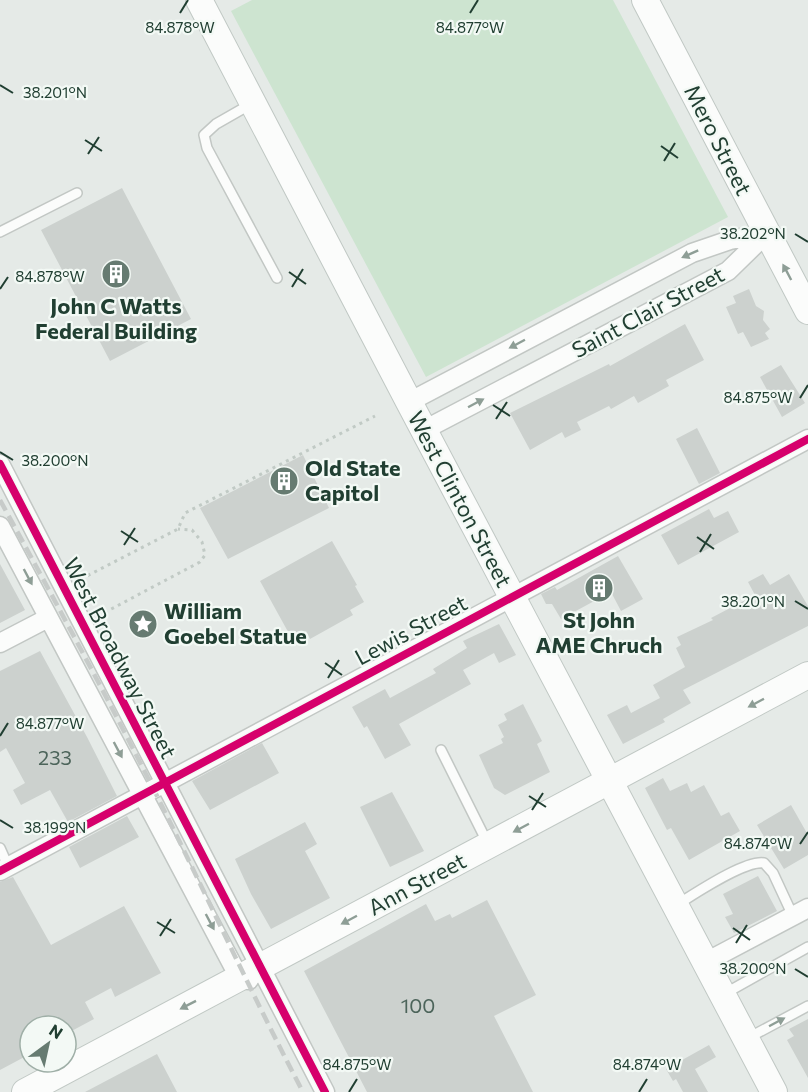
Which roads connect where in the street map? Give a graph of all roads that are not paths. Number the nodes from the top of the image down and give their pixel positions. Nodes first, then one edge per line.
1 (199, 0) edge
2 (645, 0) edge
3 (253, 103) junction
4 (77, 193) dead end
5 (0, 232) edge
6 (766, 233) junction
7 (277, 278) dead end
8 (808, 311) edge
9 (409, 402) junction
10 (424, 430) junction
11 (808, 439) edge
12 (0, 464) edge
13 (0, 526) edge
14 (512, 597) junction
15 (48, 618) junction
16 (0, 643) edge
17 (808, 675) edge
18 (441, 750) dead end
19 (609, 780) junction
20 (165, 783) junction
21 (142, 795) junction
22 (489, 845) junction
23 (0, 848) edge
24 (4, 869) edge
25 (675, 905) junction
26 (801, 912) edge
27 (808, 947) edge
28 (706, 962) junction
29 (256, 976) junction
30 (723, 994) junction
31 (808, 1006) edge
32 (746, 1039) junction
33 (25, 1092) edge
34 (325, 1092) edge
35 (774, 1092) edge

1 - 3 main road, West Clinton Street
2 - 6 main road, Mero Street
3 - 7 lane
3 - 9 main road, West Clinton Street
4 - 5 lane
8 -> 6 main road, Mero Street
6 -> 9 street, Saint Clair Street
10 -> 6 street, Saint Clair Street
9 - 10 main road, West Clinton Street
10 - 14 main road, West Clinton Street
11 - 14 street, Lewis Street
12 - 20 street, West Broadway Street
13 -> 15 street, West Broadway Street
14 - 19 main road, West Clinton Street
14 - 20 street, Lewis Street
15 - 16 street
15 -> 21 street, West Broadway Street
17 -> 19 main road, Ann Street
18 - 22 lane
19 -> 22 main road, Ann Street
19 - 25 main road, West Clinton Street
20 - 21 street, Lewis Street
20 - 29 street, West Broadway Street
21 - 24 street, Lewis Street
21 -> 29 street, West Broadway Street
22 -> 29 main road, Ann Street
23 - 24 lane
25 - 26 lane
25 - 28 main road, West Clinton Street
26 - 28 street
27 - 30 lane
28 - 30 main road, West Clinton Street
29 -> 33 main road, Ann Street
29 - 34 street, West Broadway Street
30 - 32 main road, West Clinton Street
32 -> 31 lane
32 - 35 main road, West Clinton Street

